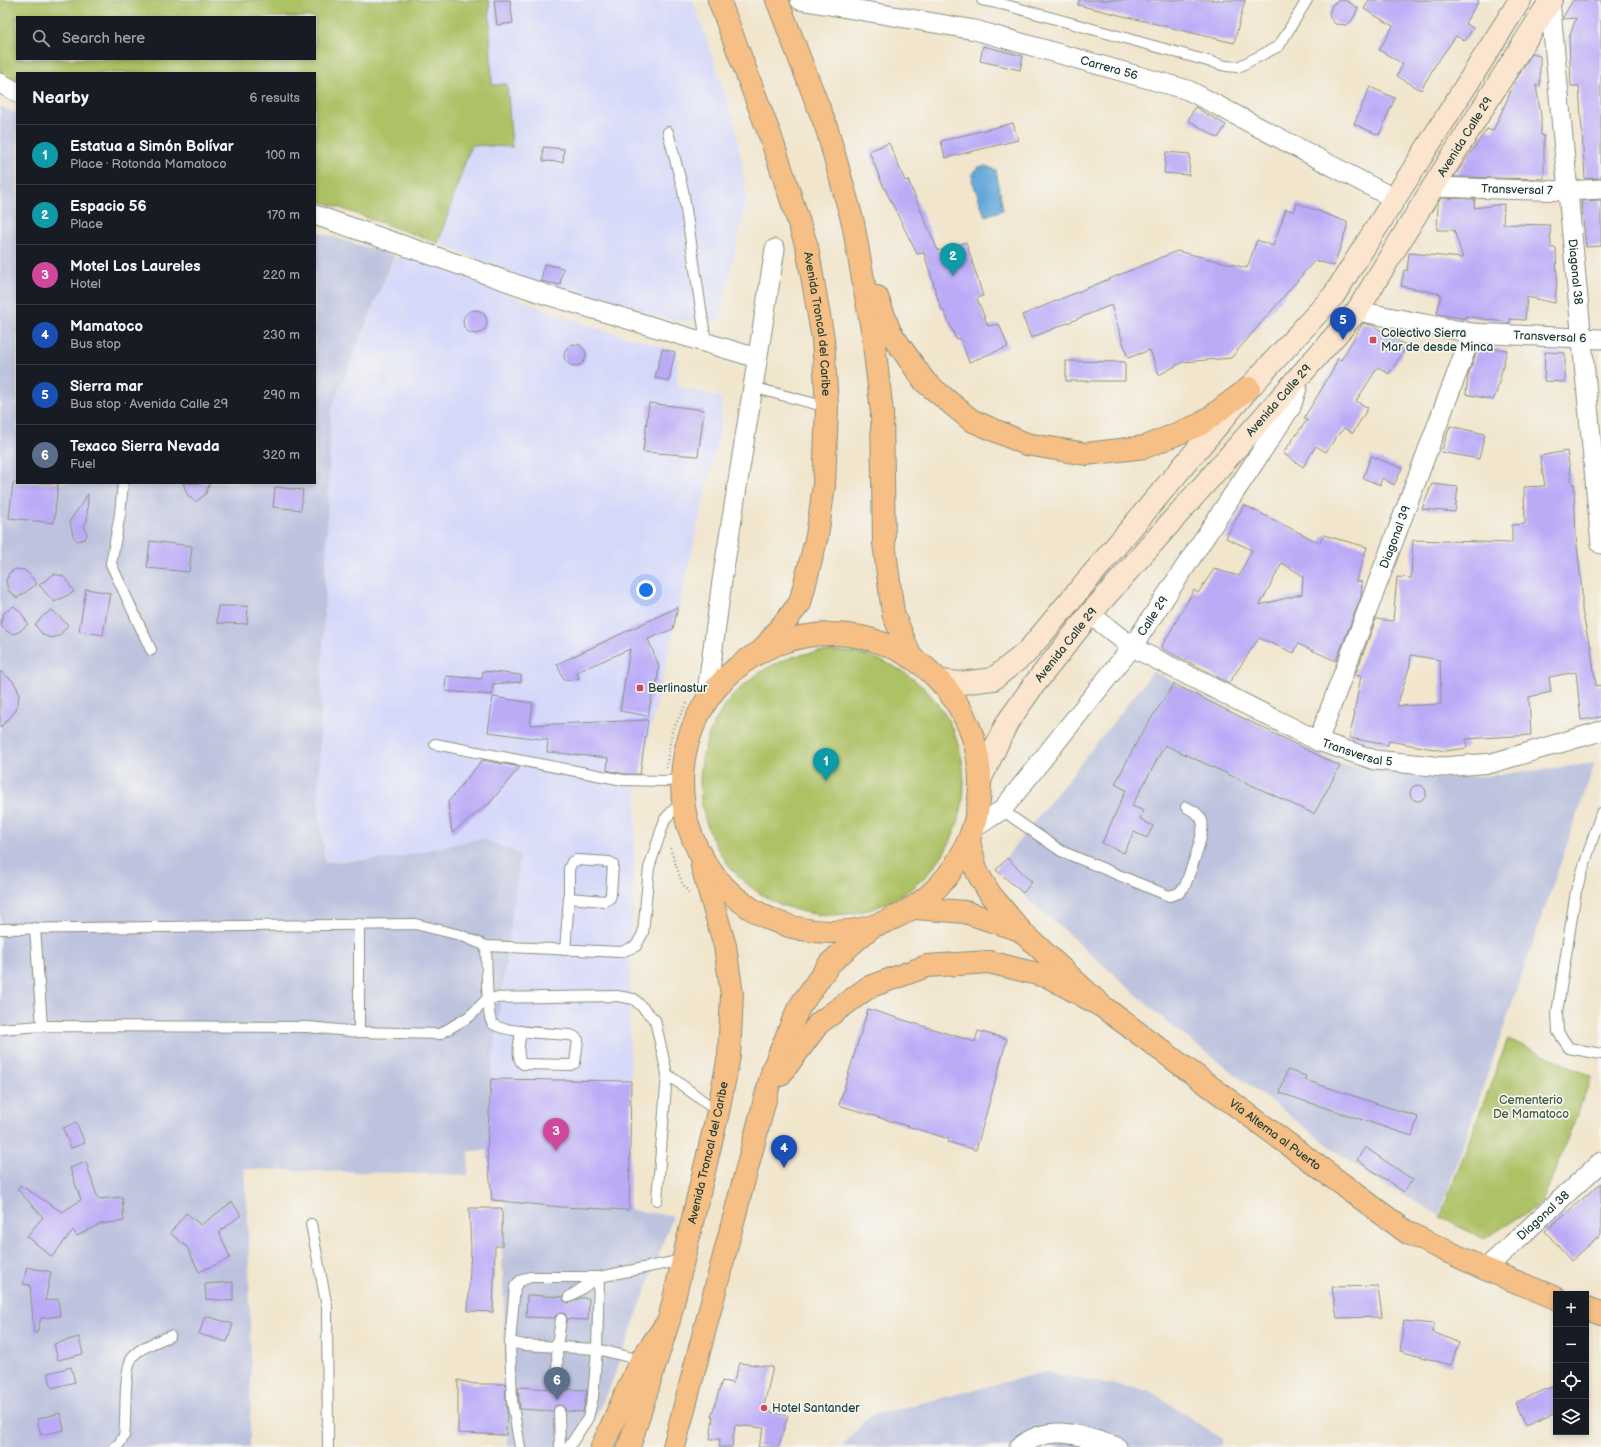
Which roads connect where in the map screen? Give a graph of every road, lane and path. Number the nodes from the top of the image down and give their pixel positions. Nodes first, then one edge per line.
1 (719, 0) edge
2 (777, 0) edge
3 (800, 0) edge
4 (982, 0) edge
5 (1307, 0) edge
6 (1520, 0) edge
7 (1550, 0) edge
8 (0, 83) edge
9 (16, 91) edge
10 (668, 132) dead end
11 (1433, 187) junction
12 (1601, 189) edge
13 (1568, 191) junction
14 (1395, 198) junction
15 (316, 215) edge
16 (853, 223) junction
17 (775, 248) dead end
18 (1357, 311) junction
19 (1472, 333) junction
20 (1582, 338) junction
21 (1601, 339) edge
22 (706, 342) junction
23 (756, 358) junction
24 (1297, 379) junction
25 (752, 387) junction
26 (1249, 388) junction
27 (827, 407) junction
28 (123, 484) edge
29 (1601, 544) edge
30 (1090, 614) junction
31 (1132, 647) junction
32 (764, 648) junction
33 (151, 650) dead end
34 (910, 655) junction
35 (941, 681) junction
36 (706, 700) junction
37 (1601, 731) edge
38 (1318, 741) junction
39 (435, 744) dead end
40 (980, 780) junction
41 (683, 790) junction
42 (1186, 807) dead end
43 (1002, 810) junction
44 (1601, 813) edge
45 (971, 835) junction
46 (699, 855) junction
47 (569, 898) junction
48 (915, 908) junction
49 (359, 924) junction
50 (35, 928) junction
51 (0, 929) edge
52 (870, 929) junction
53 (1020, 930) junction
54 (486, 946) junction
55 (565, 950) junction
56 (488, 998) junction
57 (1102, 1008) junction
58 (42, 1026) junction
59 (0, 1029) edge
60 (521, 1031) junction
61 (360, 1032) junction
62 (1601, 1054) edge
63 (667, 1074) junction
64 (718, 1112) junction
65 (758, 1130) junction
66 (1601, 1162) edge
67 (657, 1200) dead end
68 (311, 1224) dead end
69 (683, 1260) junction
70 (1485, 1269) junction
71 (599, 1277) junction
72 (570, 1297) dead end
73 (1553, 1297) edge
74 (1589, 1309) edge
75 (1601, 1313) edge
76 (561, 1319) dead end
77 (669, 1320) junction
78 (170, 1336) dead end
79 (510, 1342) junction
80 (557, 1347) junction
81 (597, 1349) junction
82 (641, 1360) junction
83 (558, 1389) dead end
84 (559, 1411) dead end
85 (115, 1447) edge
86 (328, 1447) edge
87 (520, 1447) edge
88 (560, 1447) edge
89 (569, 1447) edge
90 (602, 1447) edge
91 (629, 1447) edge
92 (674, 1447) edge
93 (1019, 1447) edge
94 (1116, 1447) edge

1 - 27 main road, Avenida Troncal del Caribe
2 - 16 main road
3 - 14 street, Carrera 56
4 - 5 lane
6 - 14 main road, Avenida Calle 29
7 - 11 main road, Avenida Calle 29
7 - 13 street, Diagonal 38
8 - 9 street
10 - 22 lane
11 - 13 street, Transversal 7
11 - 18 main road, Avenida Calle 29
12 - 13 street, Transversal 7
13 - 20 street, Diagonal 38
14 - 26 main road, Avenida Calle 29
15 - 22 street
16 - 26 main road
16 - 34 main road
17 - 23 street
18 - 19 street, Transversal 6
18 - 24 main road, Avenida Calle 29
19 - 20 street, Transversal 6
19 - 38 street, Diagonal 39
20 - 21 street, Transversal 6
20 - 29 street, Diagonal 38
22 - 23 street
23 - 25 street
24 - 30 main road, Avenida Calle 29
24 - 31 street, Calle 29
25 - 27 lane
25 - 36 street
26 - 35 main road, Avenida Calle 29
27 - 32 main road, Avenida Troncal del Caribe
28 - 33 lane
30 - 31 street, Transversal 5
30 - 40 main road, Avenida Calle 29
31 - 38 street, Transversal 5
31 - 43 street, Calle 29
32 - 34 main road
32 - 36 main road
34 - 35 main road
35 - 40 main road
36 - 41 main road
37 - 38 street, Transversal 5
39 - 41 lane
40 - 45 main road
41 - 46 main road
41 - 55 lane
42 - 43 lane
43 - 45 street, Calle 29
44 - 62 lane
45 - 48 main road
45 - 53 main road, Vía Alterna al Puerto
46 - 52 main road
46 - 64 main road, Avenida Troncal del Caribe
47 - 47 lane
47 - 55 lane
48 - 52 main road
48 - 53 main road, Vía Alterna al Puerto
49 - 50 lane
49 - 54 lane
49 - 61 lane
50 - 51 lane
50 - 58 lane
52 - 65 main road
53 - 57 main road, Vía Alterna al Puerto
54 - 55 lane
54 - 56 lane
56 - 60 lane
56 - 61 lane
56 - 63 lane
57 - 65 main road
57 - 70 main road, Vía Alterna al Puerto
58 - 59 lane
58 - 61 lane
60 - 60 lane
63 - 64 lane
63 - 67 lane
64 - 69 main road, Avenida Troncal del Caribe
65 - 92 main road
66 - 70 street, Diagonal 38
68 - 86 lane
69 - 71 lane
69 - 77 main road, Avenida Troncal del Caribe
70 - 73 main road, Vía Alterna al Puerto
71 - 72 lane
71 - 79 lane
71 - 81 lane
74 - 75 main road
76 - 80 lane
77 - 82 main road
77 - 91 main road, Avenida Troncal del Caribe
78 - 85 lane
79 - 80 lane
79 - 87 lane
80 - 81 lane
80 - 83 lane
81 - 82 lane
81 - 89 lane
82 - 90 main road
84 - 88 lane
93 - 94 street

